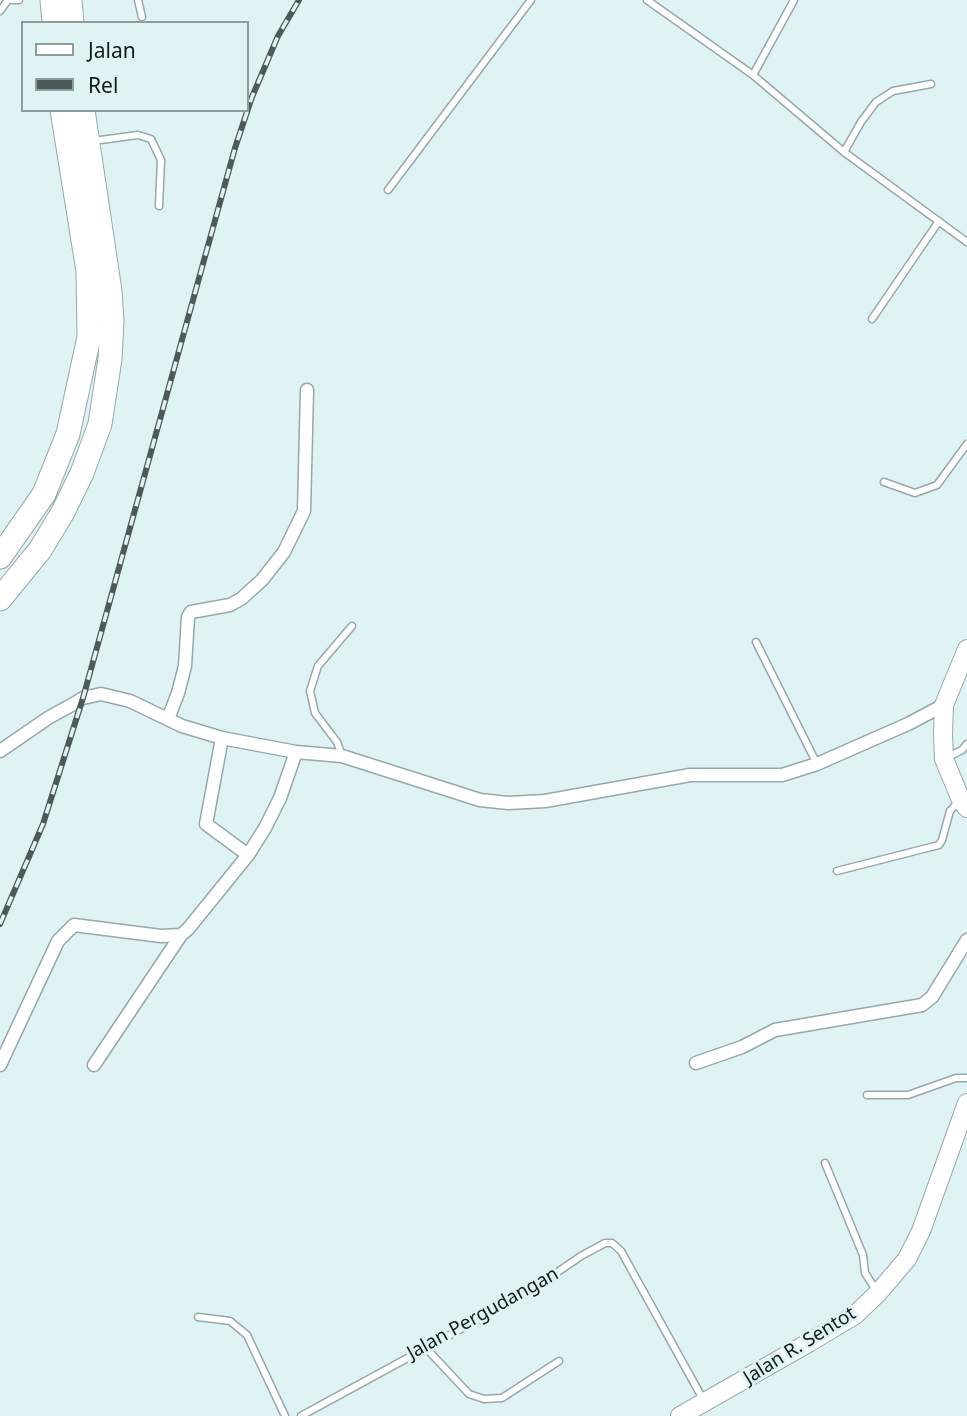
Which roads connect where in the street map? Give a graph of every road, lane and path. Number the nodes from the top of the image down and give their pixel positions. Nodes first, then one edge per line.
1 (10, 0) edge
2 (19, 0) edge
3 (52, 0) edge
4 (70, 0) edge
5 (138, 0) edge
6 (531, 0) edge
7 (647, 0) edge
8 (794, 0) edge
9 (0, 11) edge
10 (142, 17) dead end
11 (54, 21) edge
12 (72, 21) edge
13 (753, 75) junction
14 (931, 84) dead end
15 (62, 112) edge
16 (83, 112) edge
17 (88, 142) junction
18 (844, 152) junction
19 (388, 190) dead end
20 (159, 206) dead end
21 (939, 221) junction
22 (967, 242) edge
23 (872, 319) dead end
24 (307, 390) dead end
25 (967, 444) edge
26 (884, 482) dead end
27 (0, 557) edge
28 (0, 599) edge
29 (352, 626) dead end
30 (756, 642) dead end
31 (967, 649) edge
32 (944, 705) junction
33 (168, 719) junction
34 (222, 738) junction
35 (967, 744) edge
36 (0, 751) edge
37 (296, 752) junction
38 (342, 756) junction
39 (944, 759) junction
40 (817, 764) junction
41 (964, 804) edge
42 (248, 855) junction
43 (837, 871) dead end
44 (181, 935) junction
45 (967, 940) edge
46 (696, 1063) dead end
47 (0, 1065) edge
48 (94, 1065) dead end
49 (967, 1078) edge
50 (867, 1096) dead end
51 (967, 1103) edge
52 (825, 1163) dead end
53 (878, 1293) junction
54 (198, 1317) dead end
55 (425, 1347) junction
56 (559, 1361) dead end
57 (691, 1412) edge
58 (285, 1416) edge
59 (300, 1416) edge

1 - 2 lane
1 - 9 lane
3 - 11 highway
4 - 12 highway
5 - 10 lane
6 - 19 lane
7 - 13 lane
8 - 13 lane
13 - 18 lane
14 - 18 lane
15 - 27 highway
16 - 17 highway
17 - 20 lane
17 - 28 highway
18 - 21 lane
21 - 22 lane
21 - 23 lane
24 - 33 street
25 - 26 lane
29 - 38 lane
30 - 40 lane
31 - 32 street
32 - 39 street
32 - 40 street
33 - 34 street
33 - 36 street
34 - 37 street
34 - 42 street
35 - 39 lane
37 - 38 street
37 - 42 street
38 - 40 street
39 - 41 street
41 - 43 lane
42 - 44 street
44 - 47 street
44 - 48 street
45 - 46 street
49 - 50 lane
51 - 53 street, Jalan R. Sentot
52 - 53 lane
53 - 57 street, Jalan R. Sentot
54 - 58 lane
55 - 56 lane
55 - 57 lane, Jalan Pergudangan
55 - 59 lane, Jalan Pergudangan

